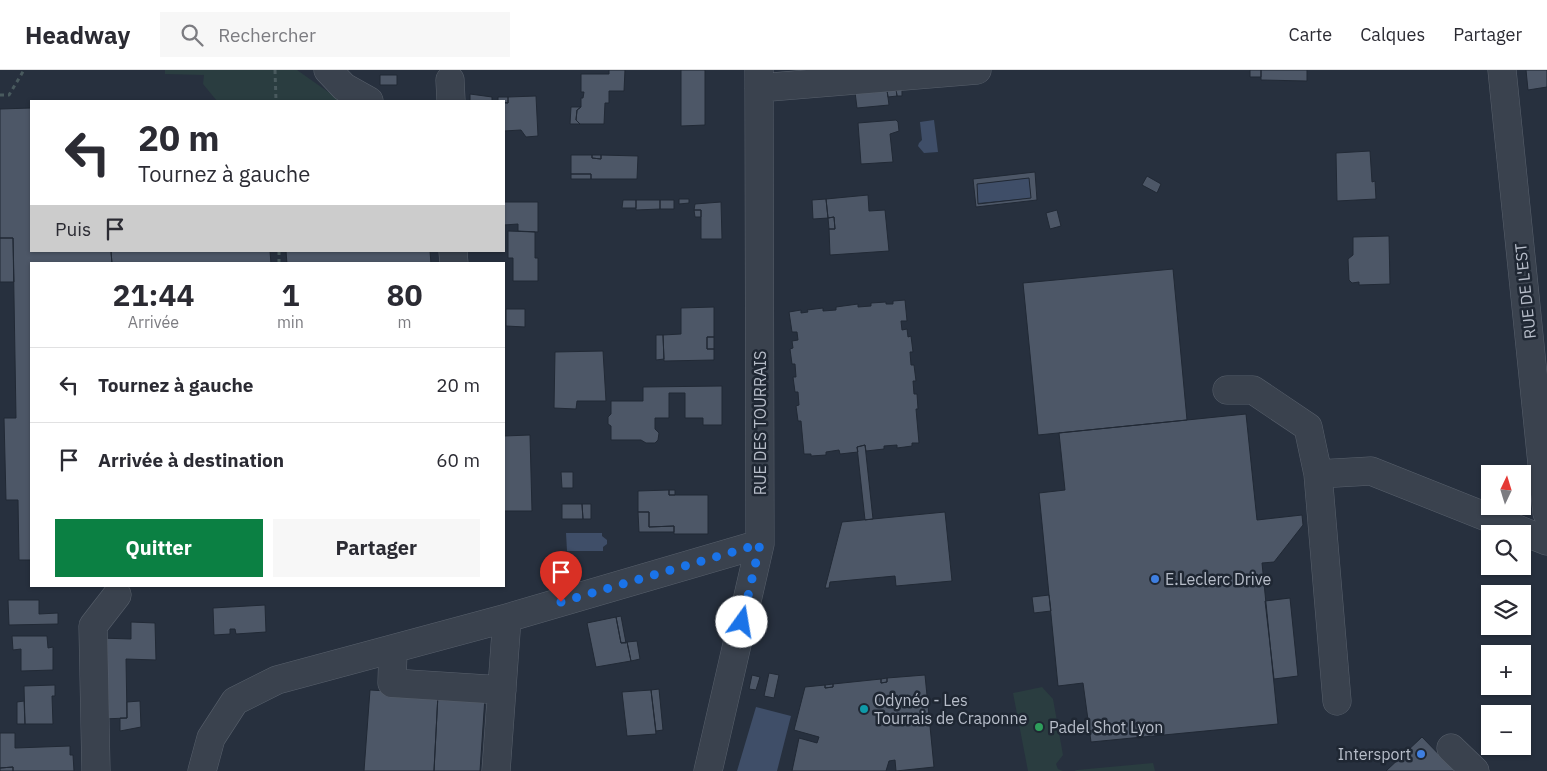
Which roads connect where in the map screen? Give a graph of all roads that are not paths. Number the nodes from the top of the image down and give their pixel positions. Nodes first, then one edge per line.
1 (328, 70) edge
2 (977, 70) edge
3 (1502, 70) edge
4 (759, 79) edge
5 (367, 100) edge
6 (1538, 342) edge
7 (1227, 390) dead end
8 (1318, 474) junction
9 (1547, 513) edge
10 (1547, 541) edge
11 (760, 544) junction
12 (117, 596) dead end
13 (507, 618) junction
14 (393, 650) junction
15 (502, 690) junction
16 (1337, 702) dead end
17 (1451, 748) dead end
18 (96, 771) edge
19 (202, 771) edge
20 (496, 771) edge
21 (708, 771) edge
22 (1475, 771) edge

1 - 5 street
2 - 4 street
3 - 6 street, RUE DE L'EST
4 - 11 street, RUE DES TOURRAIS
6 - 9 street, RUE DE L'EST
7 - 8 street
8 - 10 street
8 - 16 street
11 - 13 street
11 - 21 street, RUE DES TOURRAIS
12 - 18 street
13 - 14 street
13 - 15 street
14 - 15 street
14 - 19 street
15 - 20 street
17 - 22 street

